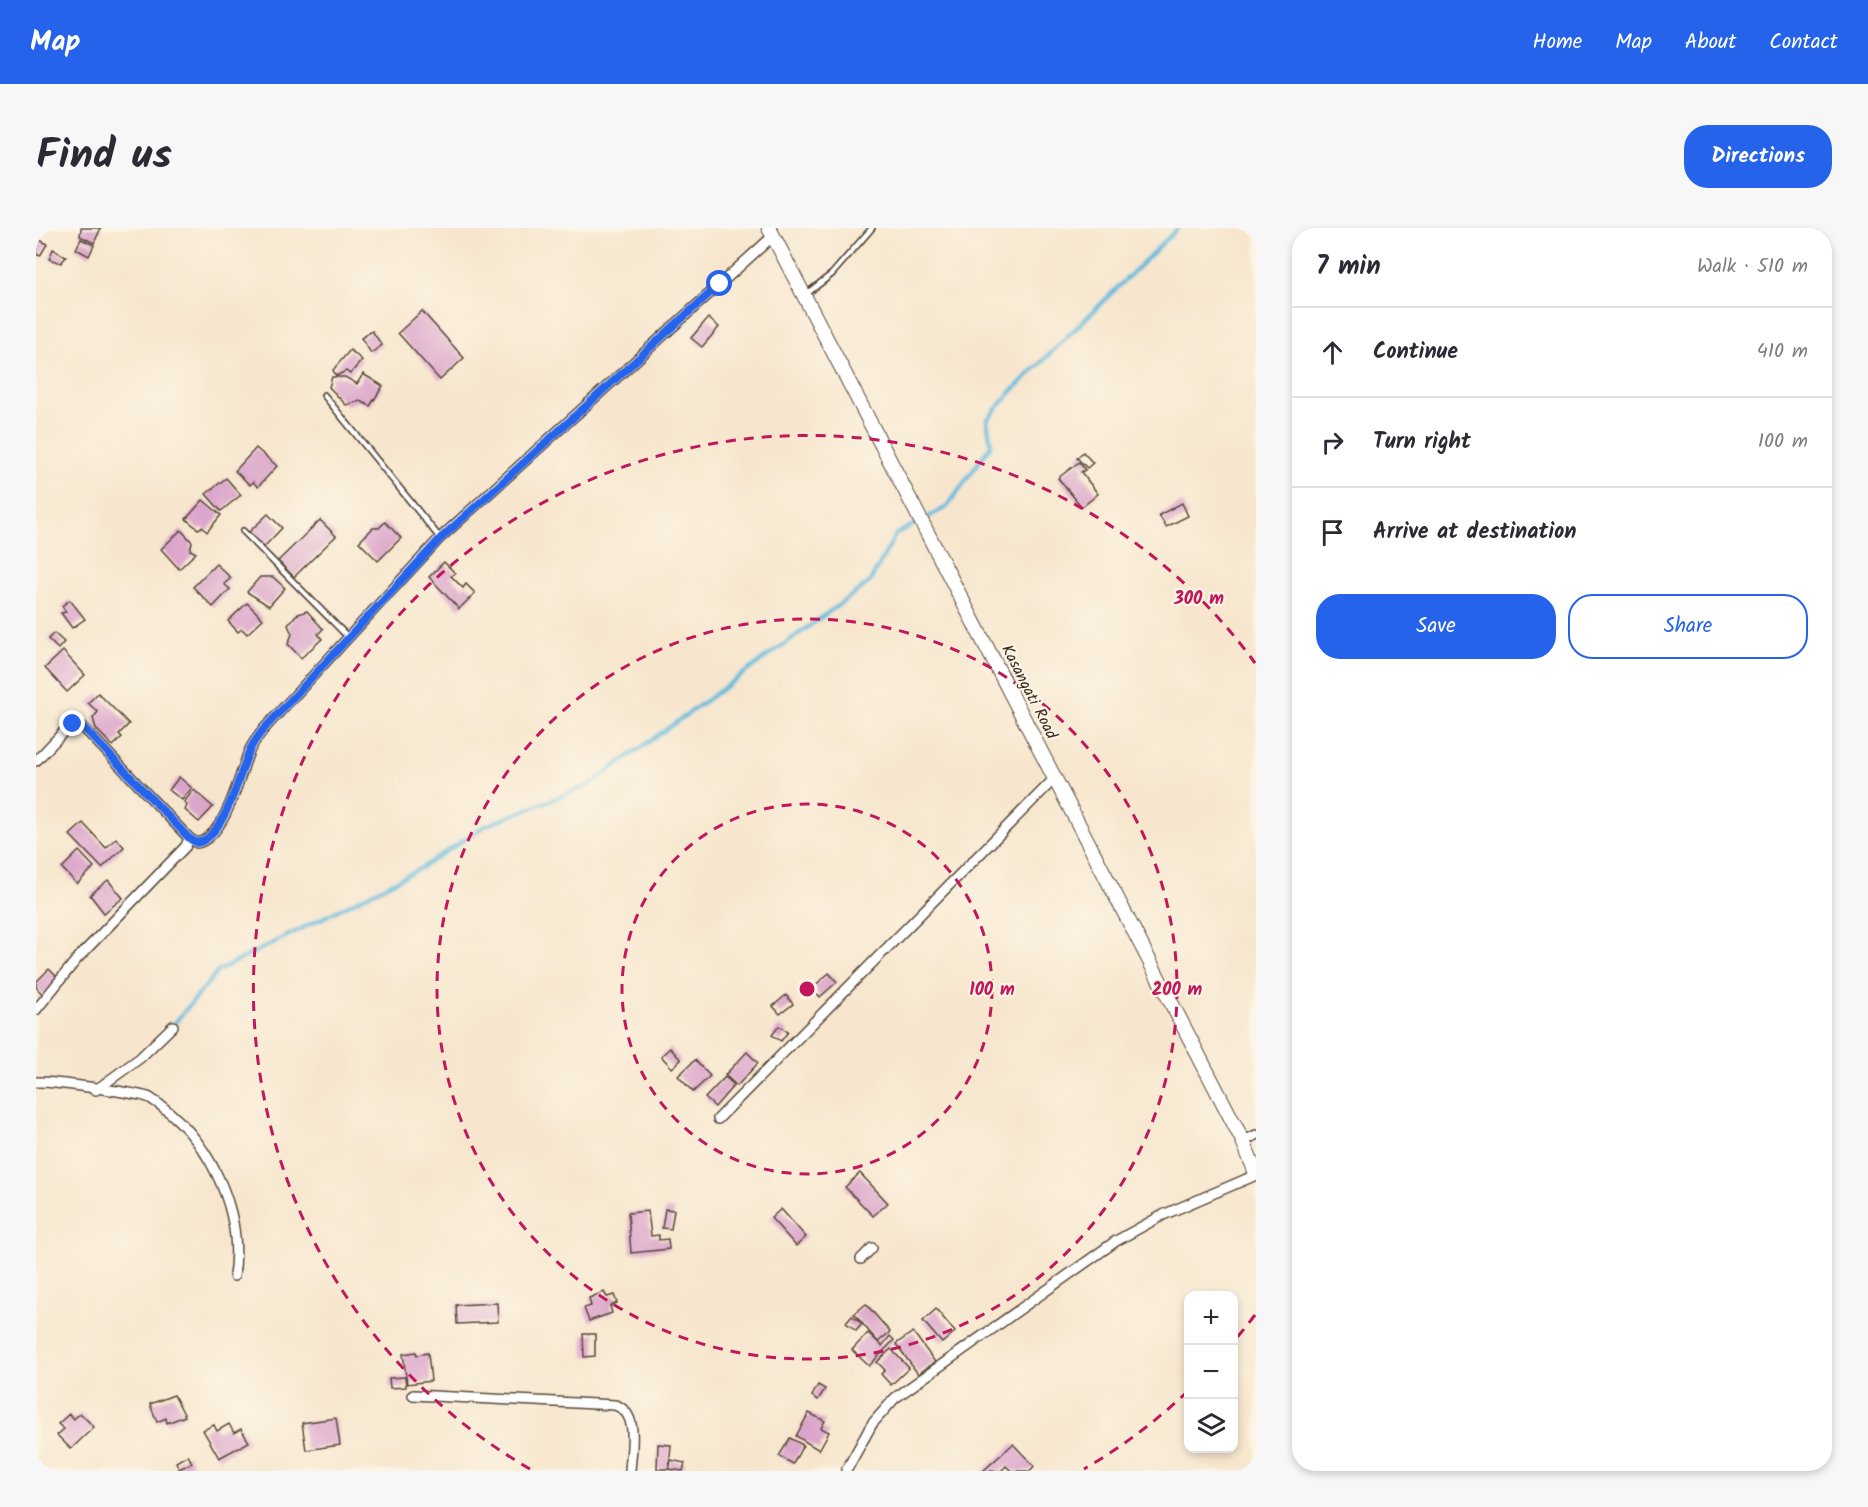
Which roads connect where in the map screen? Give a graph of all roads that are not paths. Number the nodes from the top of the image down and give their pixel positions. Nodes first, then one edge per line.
1 (872, 228) edge
2 (771, 232) edge
3 (805, 295) junction
4 (324, 395) dead end
5 (243, 531) dead end
6 (441, 538) junction
7 (350, 639) junction
8 (36, 761) edge
9 (1055, 778) junction
10 (189, 838) junction
11 (36, 1010) edge
12 (173, 1026) dead end
13 (36, 1082) edge
14 (96, 1090) junction
15 (718, 1119) dead end
16 (1250, 1138) edge
17 (1256, 1174) edge
18 (872, 1248) dead end
19 (861, 1259) dead end
20 (234, 1276) dead end
21 (413, 1395) dead end
22 (630, 1471) edge
23 (846, 1471) edge

1 - 3 lane
2 - 3 street, Kasangati Road
2 - 6 street
3 - 9 street, Kasangati Road
4 - 6 lane
5 - 7 lane
6 - 7 street
7 - 10 street
8 - 10 street
9 - 15 street
9 - 16 street, Kasangati Road
10 - 11 street
12 - 14 street
13 - 14 street
14 - 20 street
16 - 17 street, Kasangati Road
17 - 23 street
18 - 19 street
21 - 22 street

